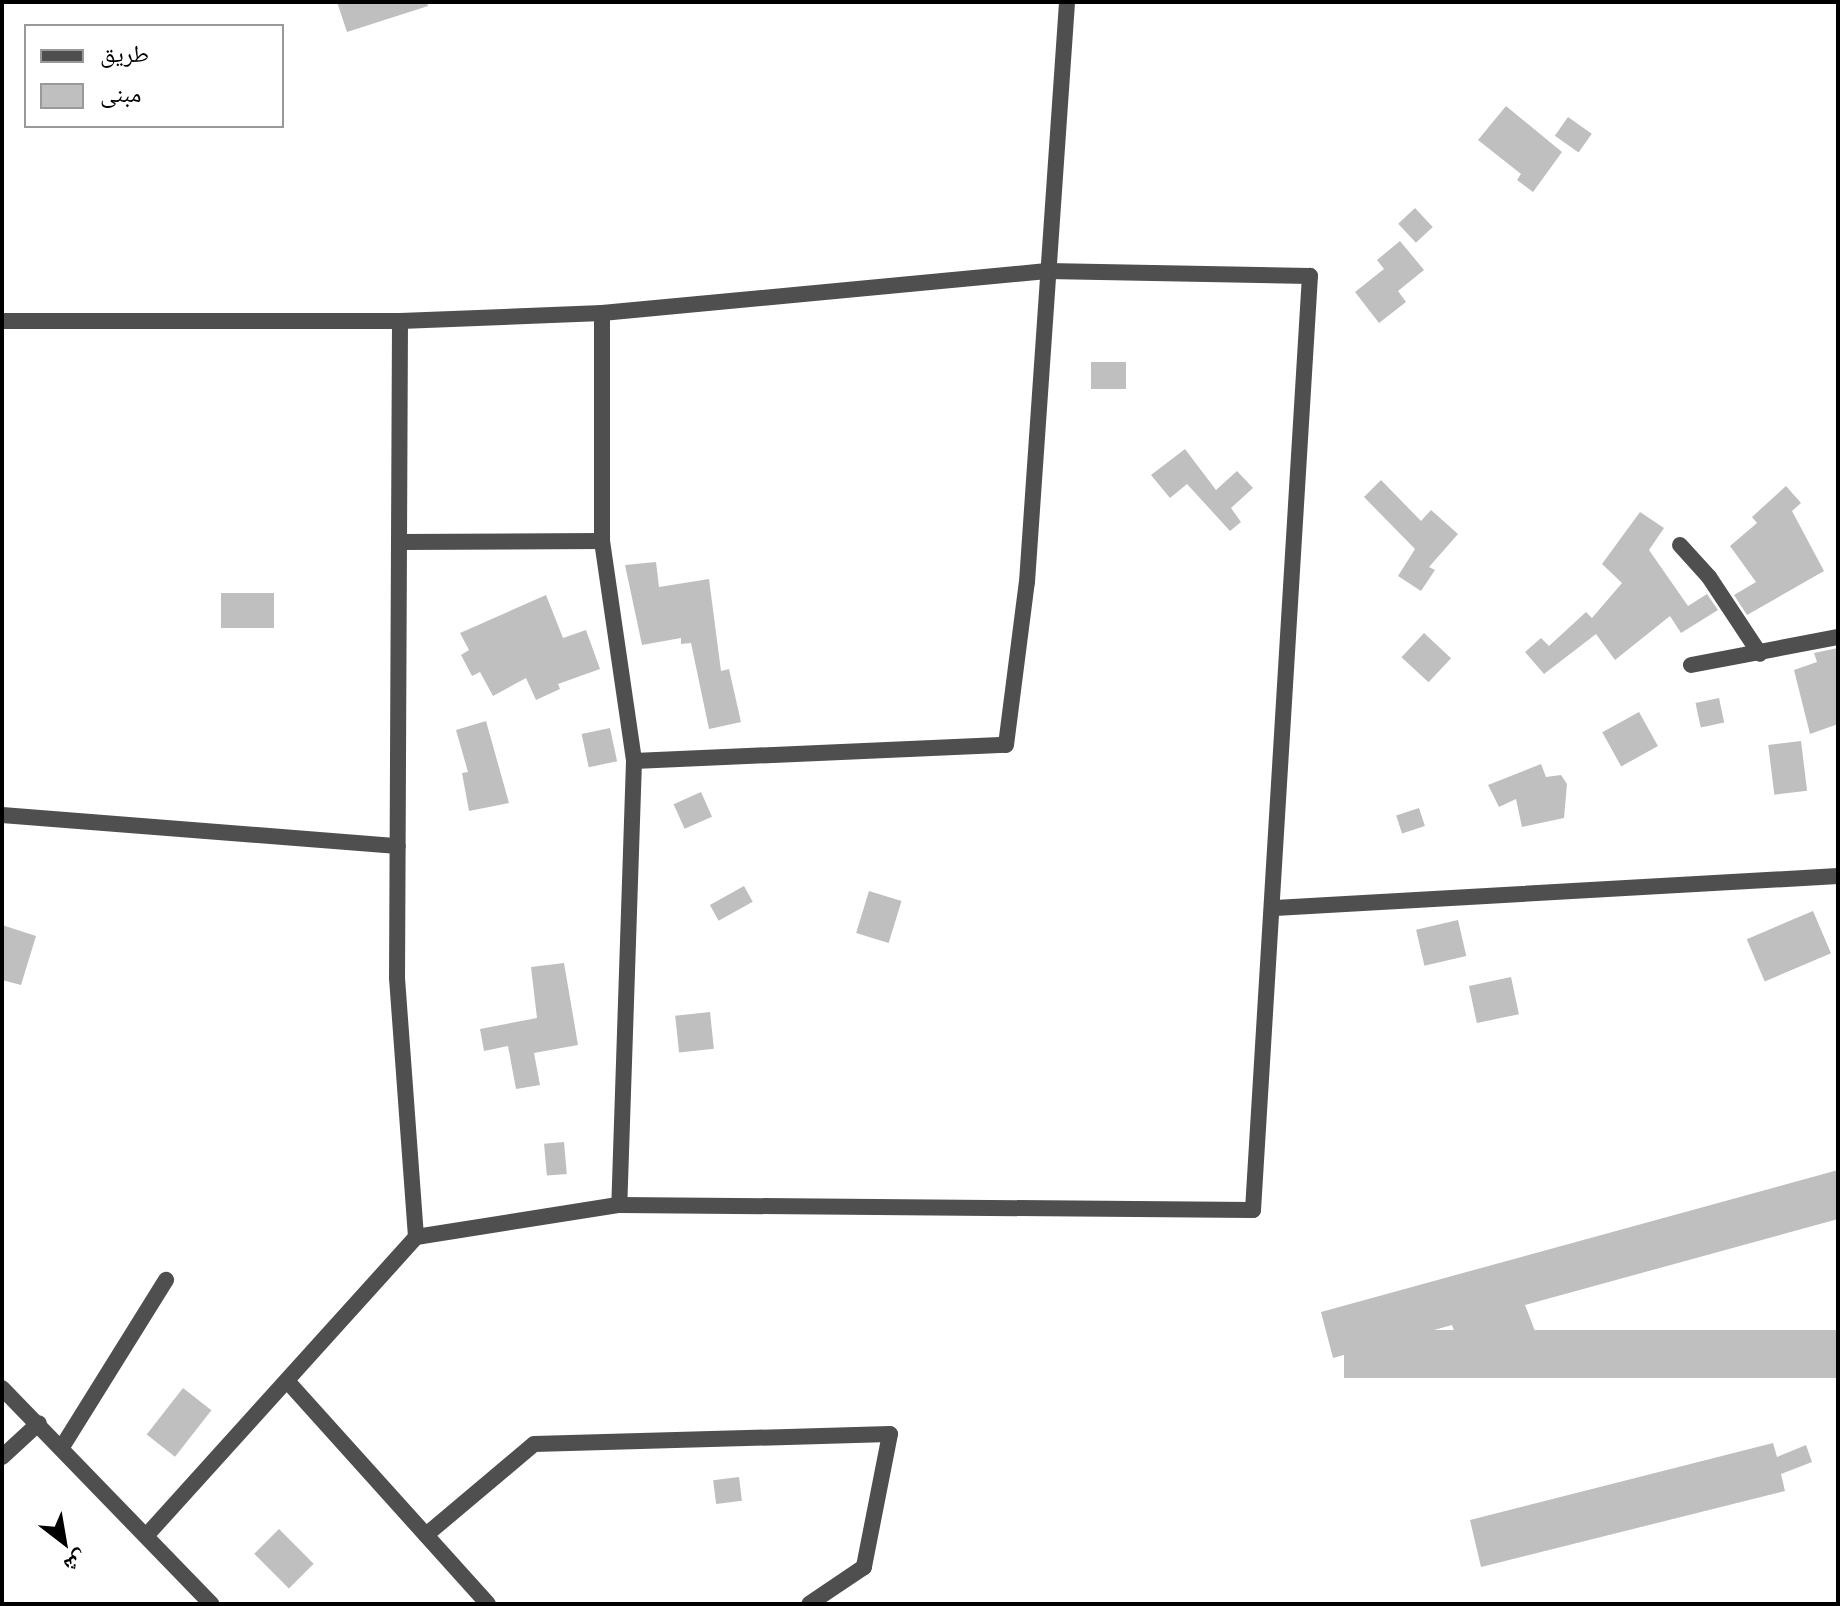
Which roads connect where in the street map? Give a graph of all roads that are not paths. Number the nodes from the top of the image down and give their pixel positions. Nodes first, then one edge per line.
1 (1067, 2) edge
2 (1047, 271) junction
3 (602, 313) junction
4 (2, 321) edge
5 (400, 321) junction
6 (602, 541) junction
7 (400, 542) junction
8 (1680, 545) dead end
9 (1838, 637) edge
10 (1760, 654) junction
11 (1691, 665) dead end
12 (634, 761) junction
13 (2, 815) edge
14 (398, 846) junction
15 (1838, 876) edge
16 (1275, 908) junction
17 (619, 1205) junction
18 (416, 1237) junction
19 (166, 1280) dead end
20 (289, 1383) junction
21 (2, 1388) edge
22 (39, 1423) junction
23 (62, 1447) junction
24 (2, 1457) edge
25 (426, 1535) junction
26 (146, 1536) junction
27 (211, 1604) edge
28 (488, 1604) edge
29 (809, 1604) edge

1 - 2 street
2 - 3 street
2 - 12 street
2 - 16 street
3 - 5 street
3 - 6 street
4 - 5 street
5 - 7 street
6 - 7 street
6 - 12 street
7 - 14 street
8 - 10 street
9 - 10 street
10 - 11 street
12 - 17 street
13 - 14 street
14 - 18 street
15 - 16 street
16 - 17 street
17 - 18 street
18 - 20 street
19 - 23 street
20 - 25 street
20 - 26 street
21 - 22 street
22 - 23 street
22 - 24 street
23 - 26 street
25 - 28 street
25 - 29 street
26 - 27 street

